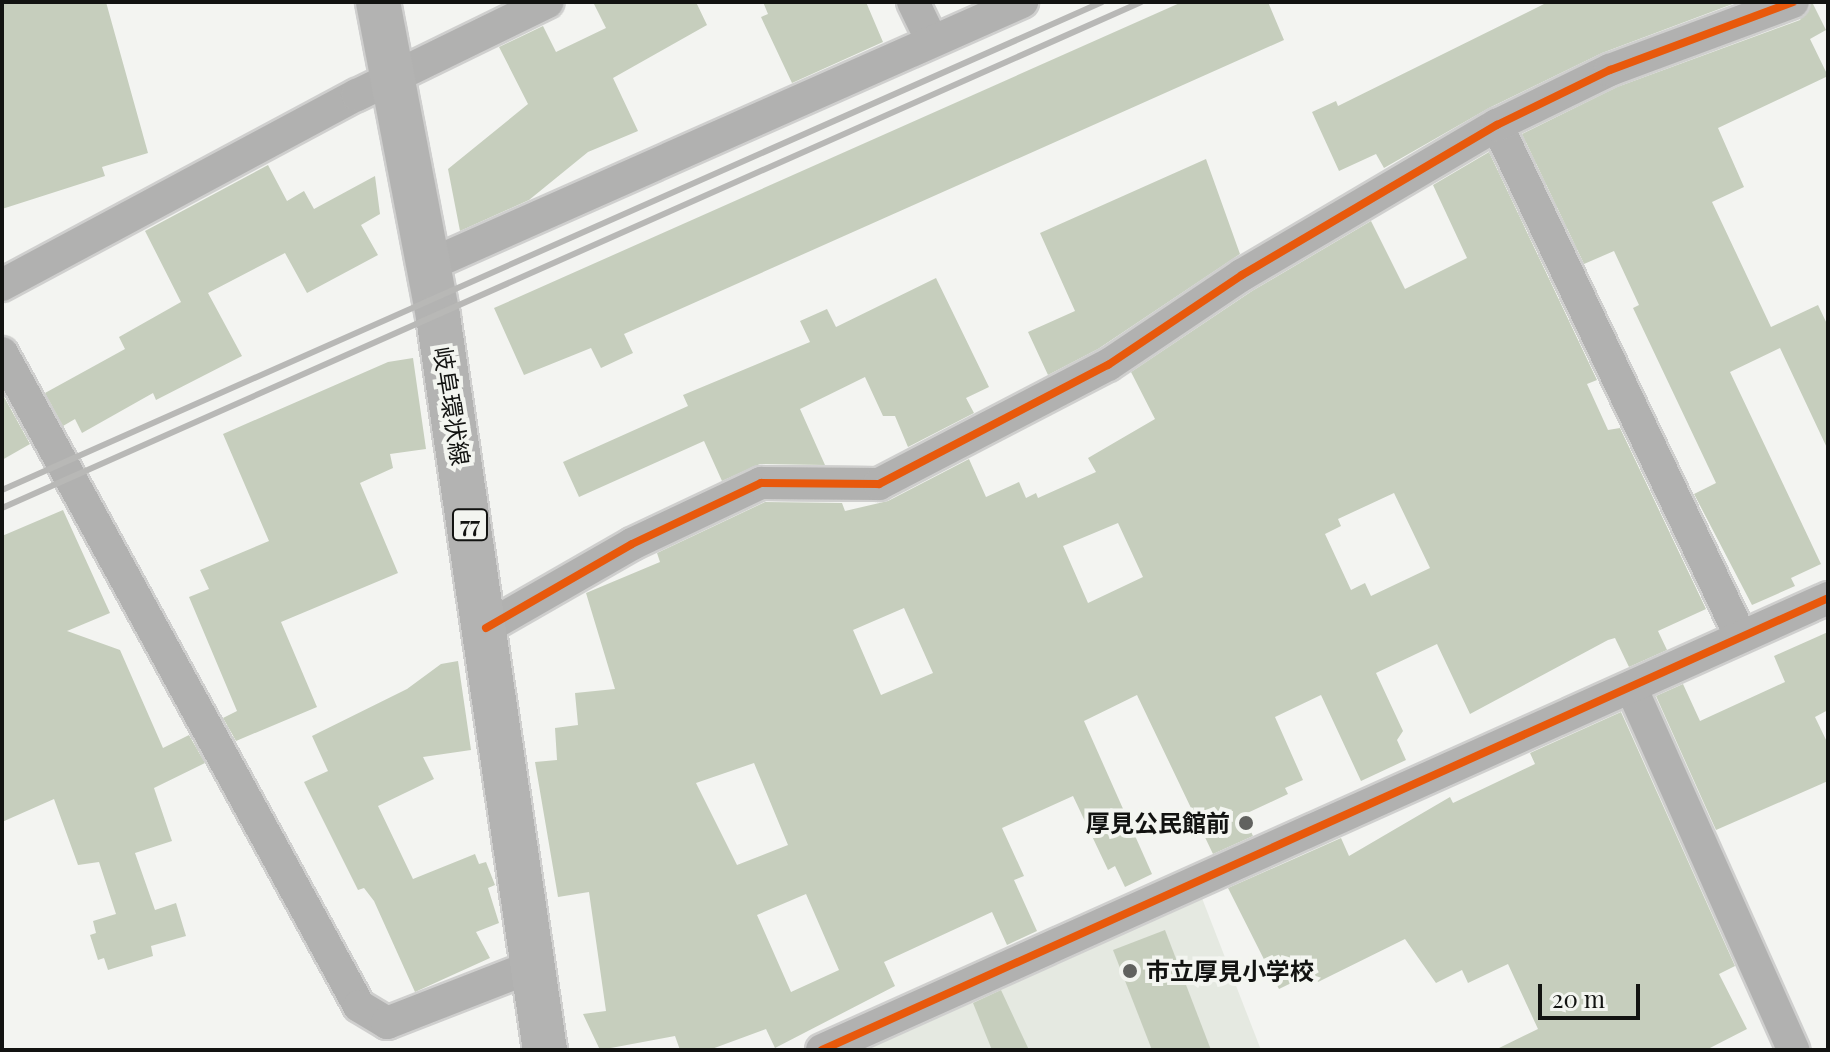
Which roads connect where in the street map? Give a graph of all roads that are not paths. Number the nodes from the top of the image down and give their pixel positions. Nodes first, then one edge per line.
1 (378, 2) edge
2 (548, 2) edge
3 (913, 2) edge
4 (1022, 2) edge
5 (1793, 2) edge
6 (932, 41) junction
7 (394, 76) junction
8 (1497, 125) junction
9 (429, 265) junction
10 (2, 285) edge
11 (2, 353) edge
12 (1828, 598) edge
13 (486, 628) junction
14 (1741, 637) junction
15 (1631, 687) junction
16 (533, 966) junction
17 (545, 1050) edge
18 (822, 1050) edge
19 (1793, 1050) edge

1 - 7 main road, 岐阜環状線 / 77
2 - 7 street
3 - 6 street
4 - 6 street
5 - 8 street
6 - 9 street
7 - 9 main road, 岐阜環状線 / 77
7 - 10 street
8 - 13 street
8 - 14 street
9 - 13 main road, 岐阜環状線 / 77
11 - 16 street
12 - 14 street
13 - 16 main road, 岐阜環状線 / 77
14 - 15 street
15 - 18 street
15 - 19 street
16 - 17 main road, 岐阜環状線 / 77

